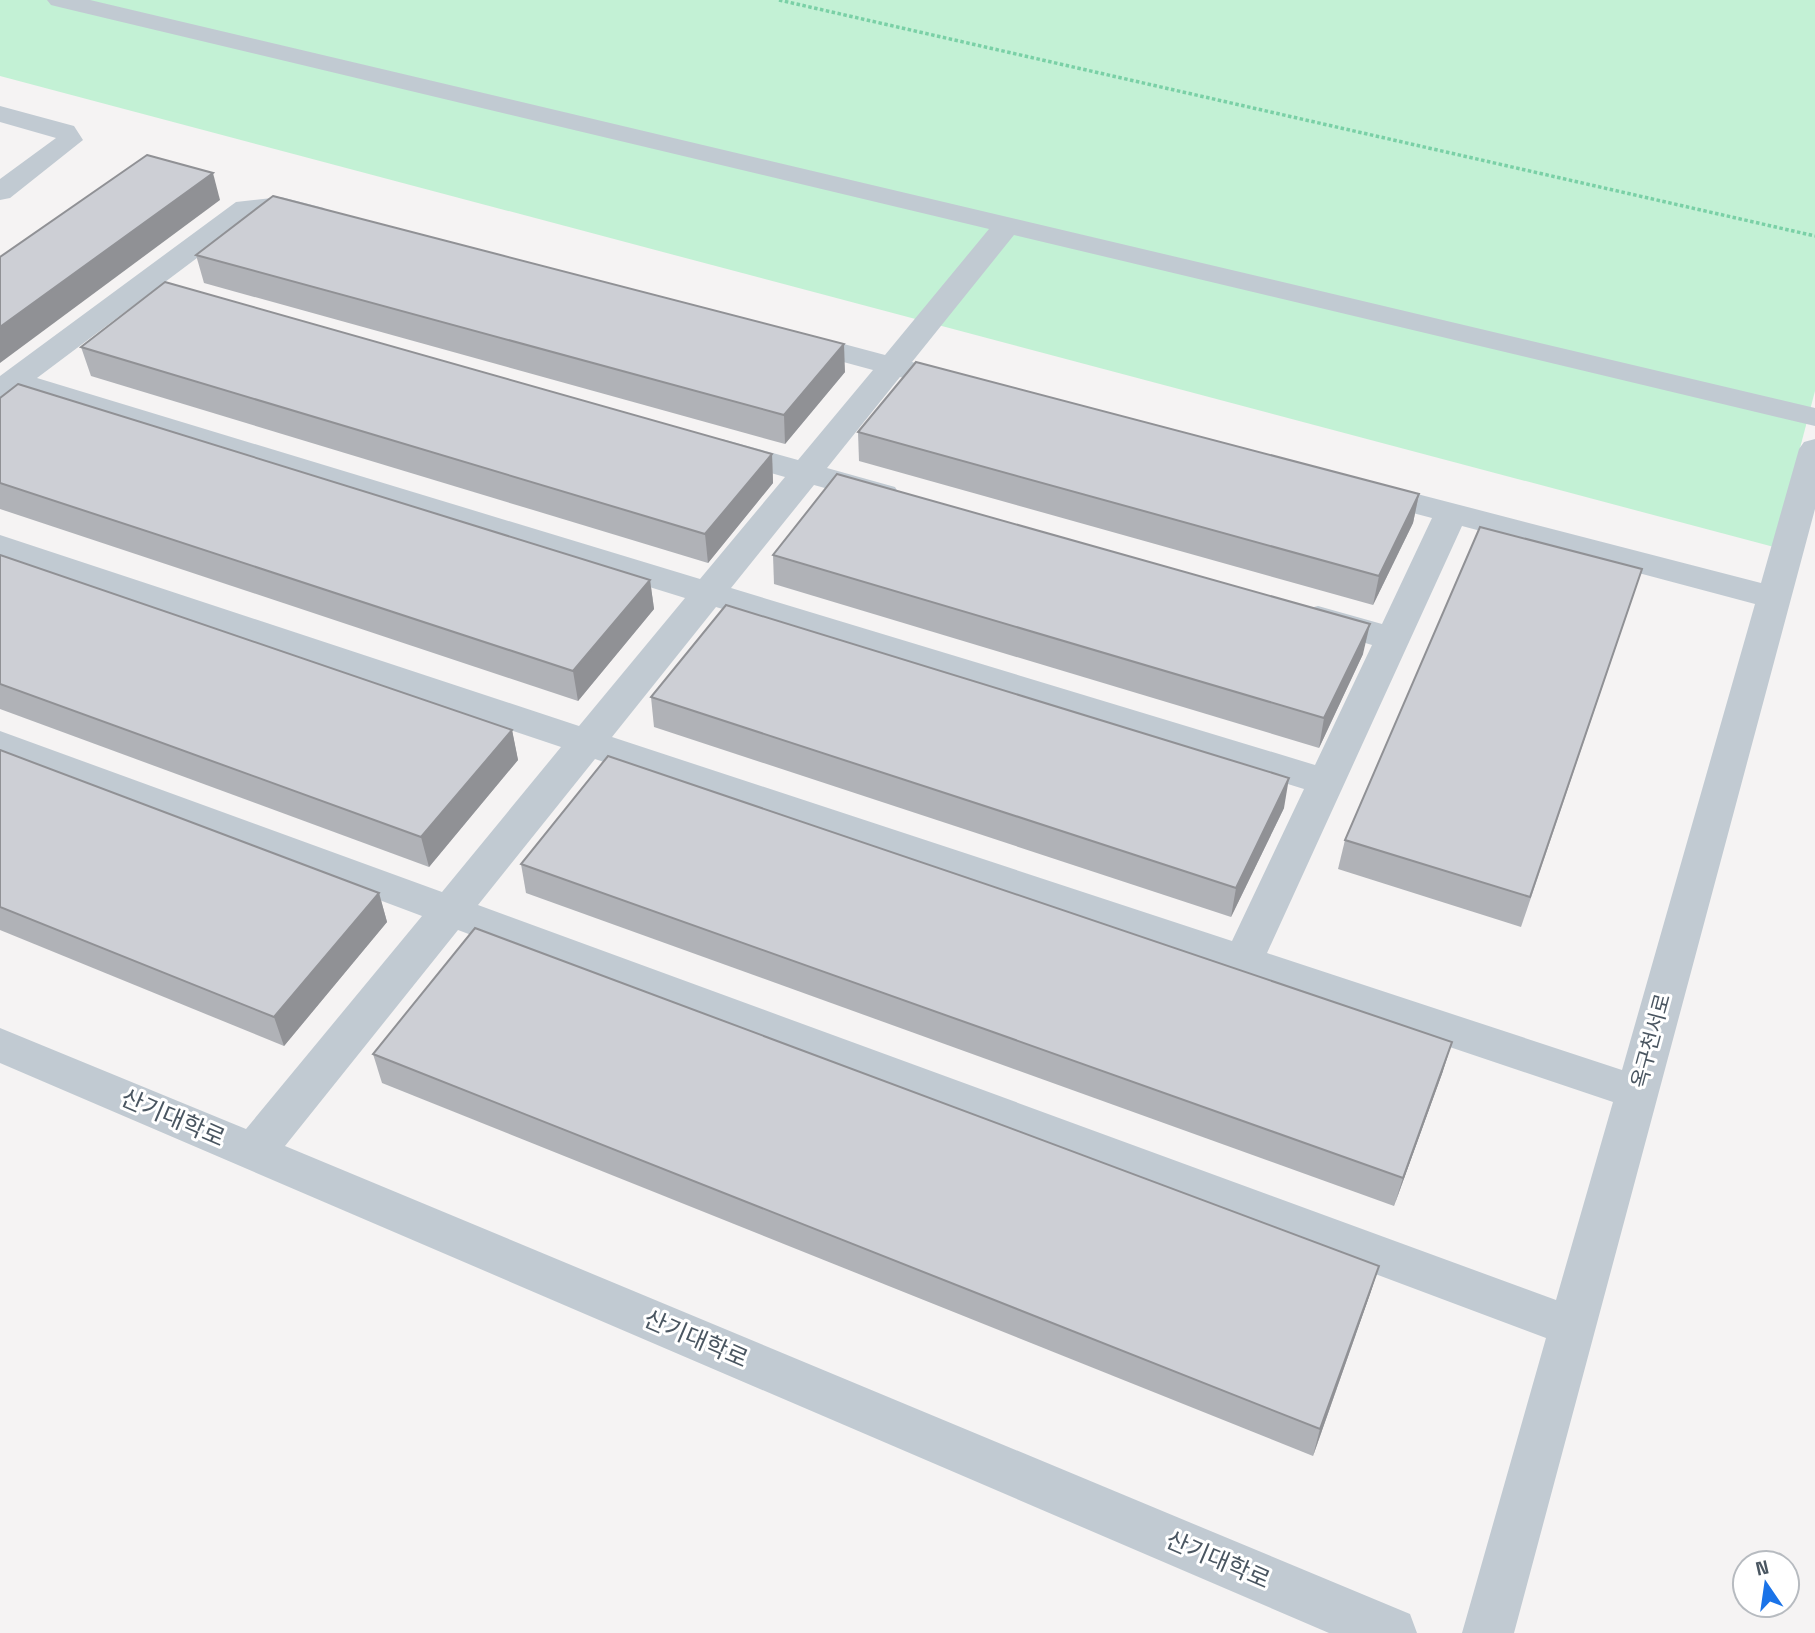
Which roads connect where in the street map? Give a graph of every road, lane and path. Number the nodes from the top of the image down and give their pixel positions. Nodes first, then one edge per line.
1 (60, 0) edge
2 (779, 0) edge
3 (0, 114) edge
4 (0, 192) edge
5 (348, 223) edge
6 (1007, 225) junction
7 (1815, 236) edge
8 (142, 285) junction
9 (182, 296) edge
10 (771, 334) edge
11 (891, 366) junction
12 (7, 386) edge
13 (984, 390) edge
14 (1815, 417) edge
15 (699, 442) edge
16 (1815, 449) edge
17 (805, 472) junction
18 (1344, 485) edge
19 (912, 502) edge
20 (1451, 513) junction
21 (0, 546) edge
22 (707, 592) junction
23 (1774, 598) junction
24 (1286, 608) edge
25 (1393, 639) junction
26 (586, 742) junction
27 (0, 744) edge
28 (1326, 782) junction
29 (449, 910) junction
30 (1243, 961) junction
31 (0, 1045) edge
32 (1637, 1093) junction
33 (254, 1152) junction
34 (1573, 1327) junction
35 (1391, 1633) edge
36 (1488, 1633) edge

1 - 6 street
2 - 7 path
3 - 4 street
5 - 8 street
6 - 11 street
6 - 14 street
8 - 9 street
8 - 12 street
10 - 11 street
11 - 13 street
11 - 17 street
12 - 22 street
15 - 17 street
16 - 23 street, 옥구천서로
17 - 19 street
17 - 22 street
18 - 20 street
20 - 23 street
20 - 25 street
21 - 26 street
22 - 26 street
22 - 28 street
23 - 32 street, 옥구천서로
24 - 25 street
25 - 28 street
26 - 29 street
26 - 30 street
27 - 29 street
28 - 30 street
29 - 33 street
29 - 34 street
30 - 32 street
31 - 33 street, 산기대학로
32 - 34 street, 옥구천서로
33 - 35 street, 산기대학로
34 - 36 street, 옥구천서로

